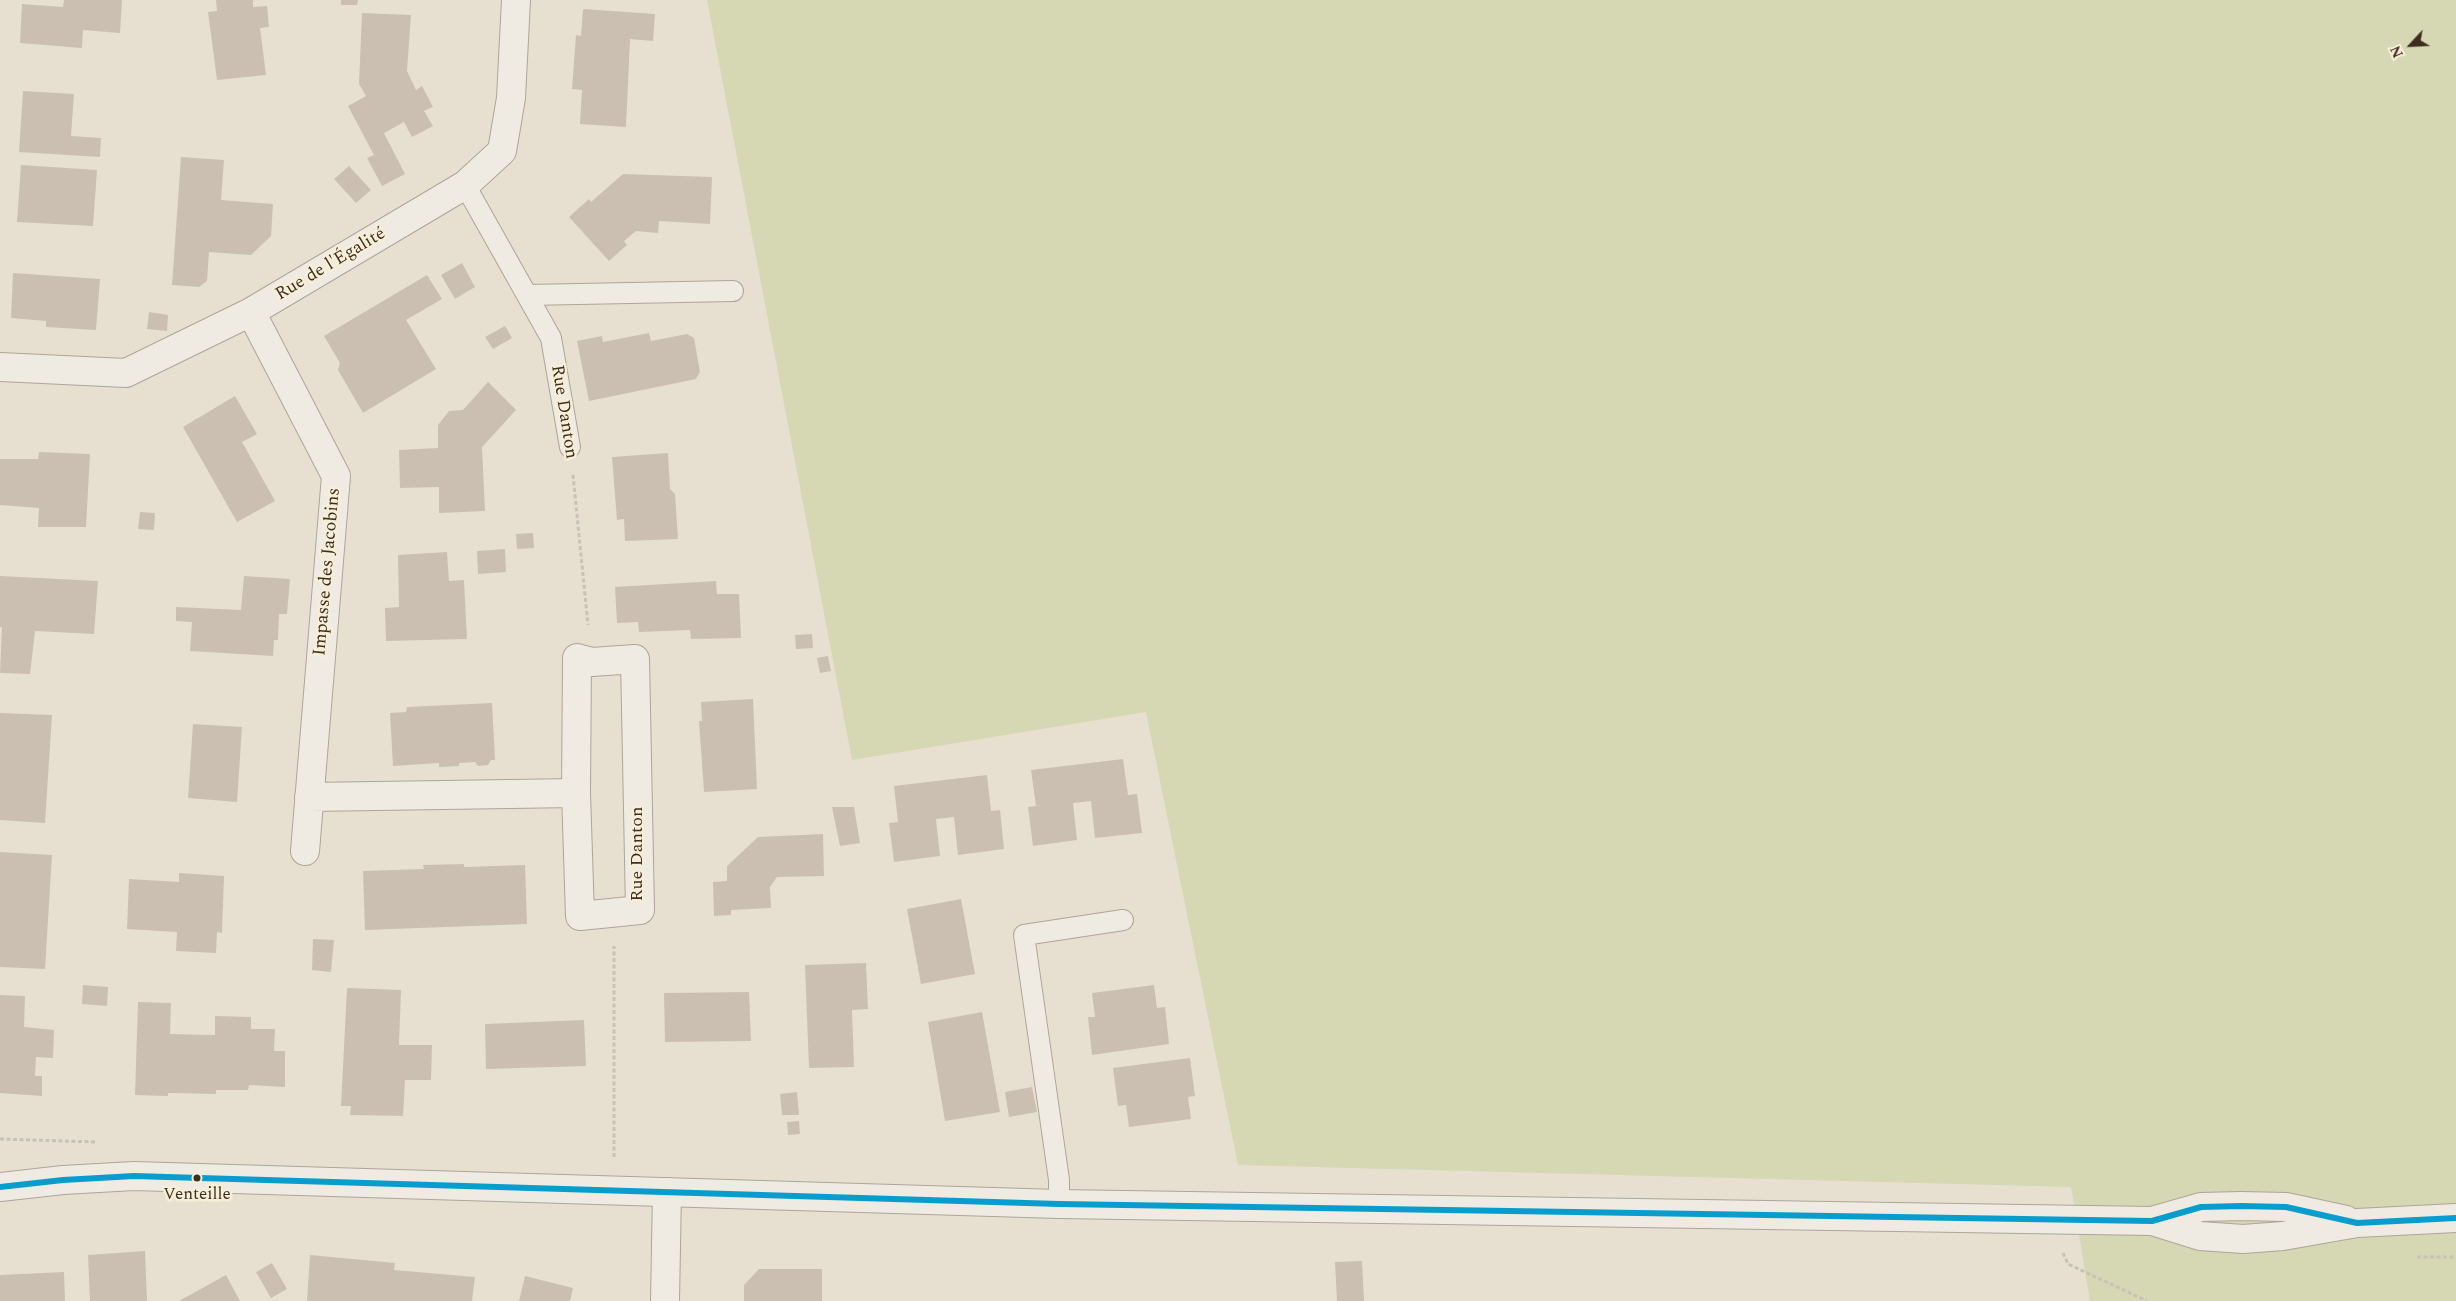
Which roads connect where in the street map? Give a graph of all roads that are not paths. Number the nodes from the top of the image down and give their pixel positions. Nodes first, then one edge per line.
1 (516, 0) edge
2 (465, 185) junction
3 (733, 290) dead end
4 (527, 295) junction
5 (251, 312) junction
6 (0, 367) edge
7 (570, 447) road end
8 (576, 793) junction
9 (309, 797) junction
10 (305, 851) dead end
11 (1123, 920) dead end
12 (0, 1187) edge
13 (667, 1192) junction
14 (1059, 1204) junction
15 (2456, 1218) edge
16 (665, 1301) edge

1 - 2 street, Rue de l'Égalité
2 - 4 lane, Rue Danton
2 - 5 street, Rue de l'Égalité
3 - 4 lane
4 - 7 lane, Rue Danton
5 - 6 street, Rue de l'Égalité
5 - 9 street, Impasse des Jacobins
8 - 8 street, Rue Danton
8 - 9 street
9 - 10 street, Impasse des Jacobins
11 - 14 lane
12 - 13 street
13 - 14 street
13 - 16 street
14 - 15 street

